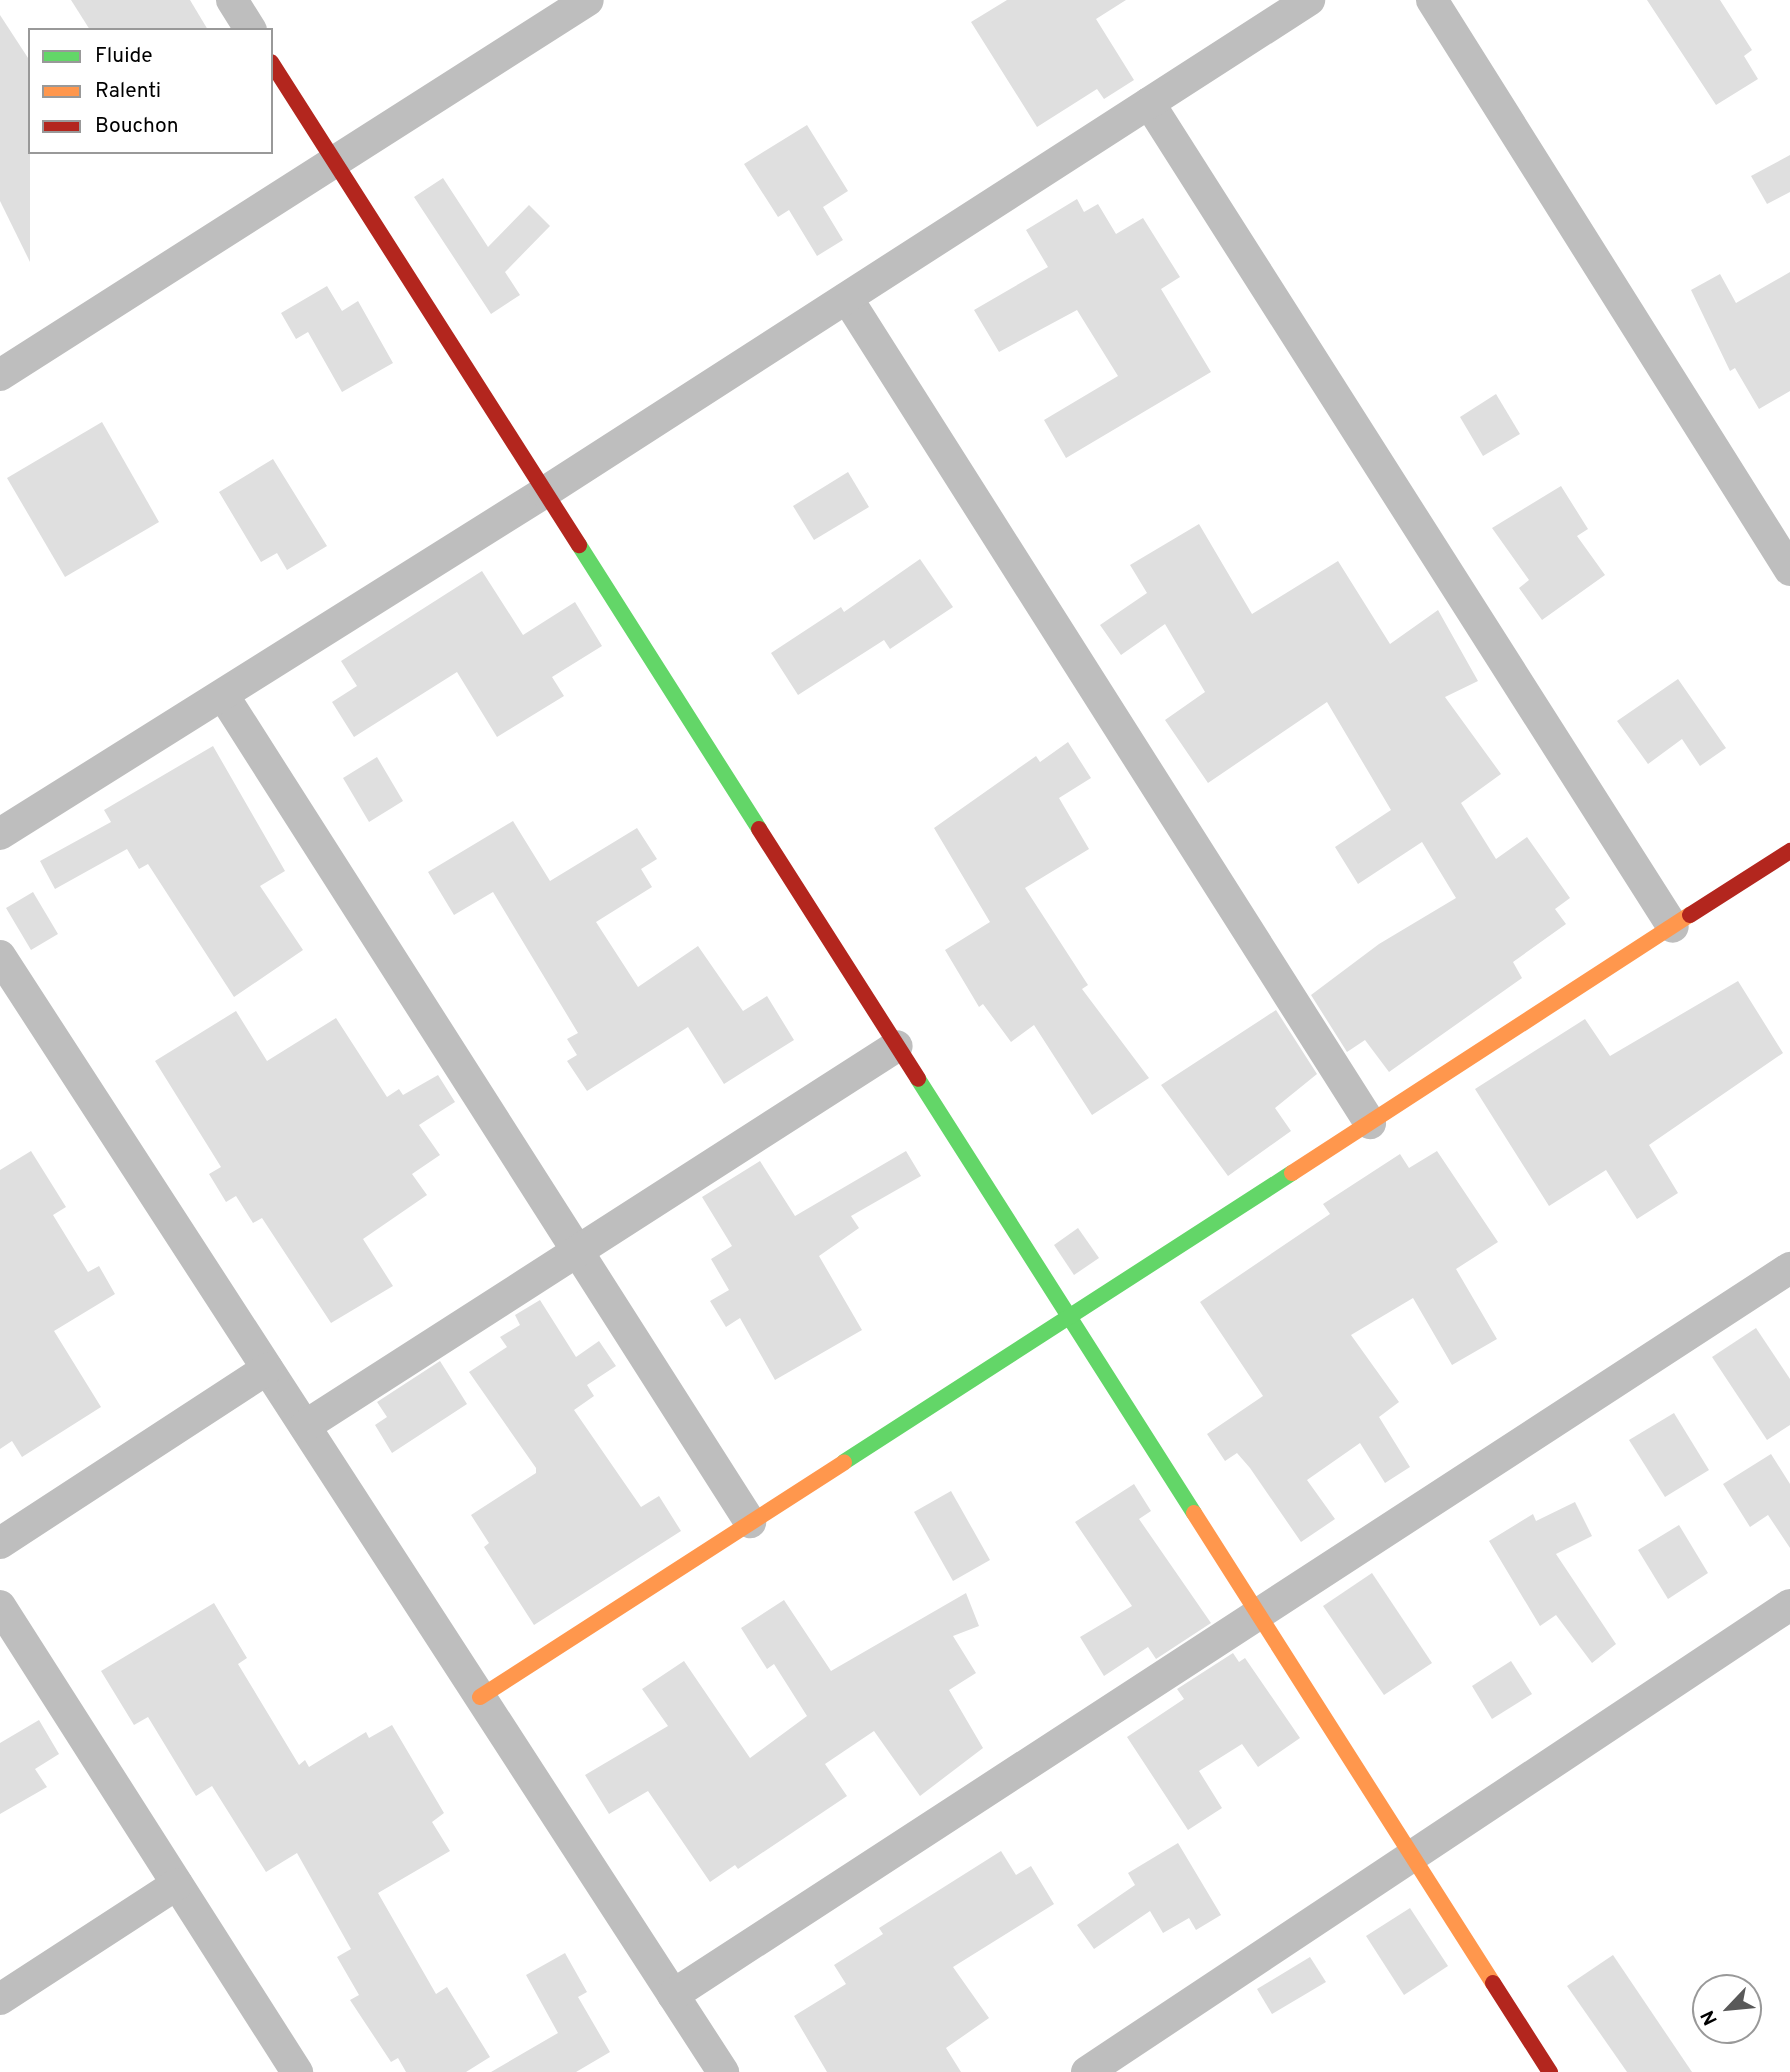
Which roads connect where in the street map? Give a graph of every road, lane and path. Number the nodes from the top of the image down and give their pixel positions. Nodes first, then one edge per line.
1 (232, 0) edge
2 (588, 0) edge
3 (1309, 0) edge
4 (1432, 0) edge
5 (250, 28) edge
6 (273, 65) edge
7 (1149, 103) junction
8 (335, 162) junction
9 (847, 298) junction
10 (0, 375) edge
11 (545, 492) junction
12 (1790, 570) edge
13 (223, 695) junction
14 (0, 834) edge
15 (1790, 851) edge
16 (1673, 927) junction
17 (0, 956) edge
18 (897, 1046) junction
19 (1370, 1122) junction
20 (577, 1251) junction
21 (1790, 1268) edge
22 (1069, 1317) junction
23 (267, 1369) junction
24 (305, 1426) junction
25 (750, 1522) junction
26 (0, 1543) edge
27 (0, 1605) edge
28 (1790, 1605) edge
29 (1258, 1614) junction
30 (480, 1697) junction
31 (1413, 1856) junction
32 (177, 1884) junction
33 (673, 1995) junction
34 (0, 1999) edge
35 (297, 2072) edge
36 (723, 2072) edge
37 (1087, 2072) edge
38 (1550, 2072) edge

1 - 5 street
2 - 8 street
3 - 7 street
4 - 12 street
6 - 8 street
7 - 9 street
7 - 16 street
8 - 10 street
8 - 11 street
9 - 11 street
9 - 19 street
11 - 13 street
11 - 18 street
13 - 14 street
13 - 20 street
15 - 16 street
16 - 19 street
17 - 23 street
18 - 20 street
18 - 22 street
19 - 22 street
20 - 24 street
20 - 25 street
21 - 29 street
22 - 25 street
22 - 29 street
23 - 24 street
23 - 26 street
24 - 30 street
25 - 30 street
27 - 32 street
28 - 31 street
29 - 31 street
29 - 33 street
30 - 33 street
31 - 37 street
31 - 38 street
32 - 34 street
32 - 35 street
33 - 36 street

